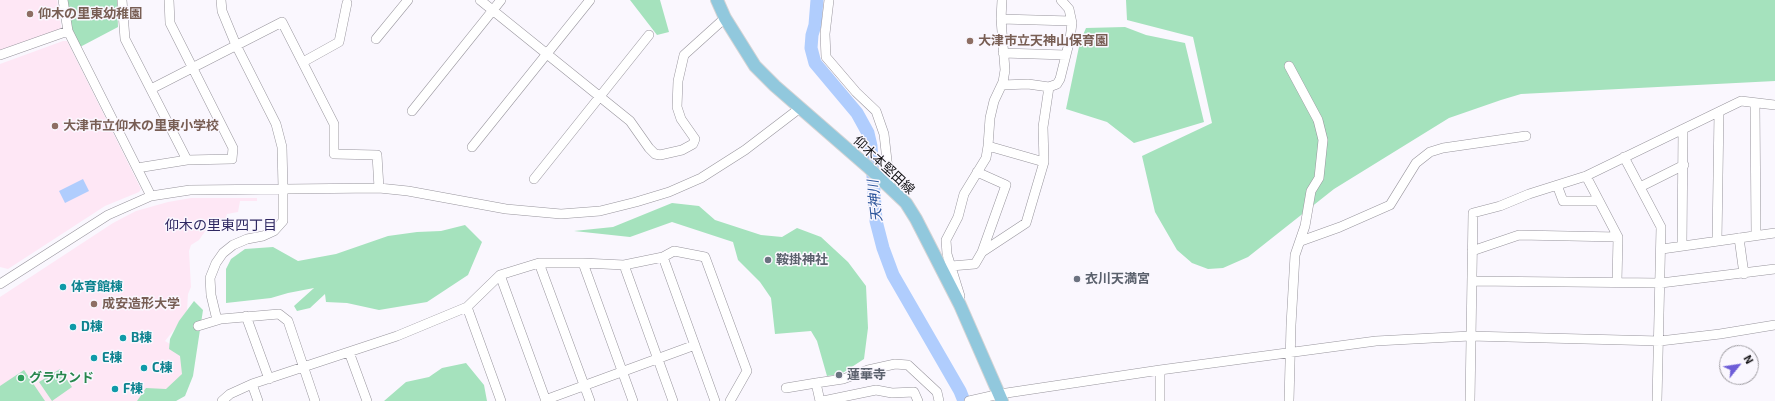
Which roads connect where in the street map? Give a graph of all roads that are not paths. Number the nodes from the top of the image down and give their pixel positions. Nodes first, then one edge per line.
1 (63, 0) edge
2 (122, 0) edge
3 (169, 0) edge
4 (221, 0) edge
5 (408, 0) edge
6 (480, 0) edge
7 (501, 0) edge
8 (590, 0) edge
9 (717, 0) edge
10 (829, 0) edge
11 (1002, 0) edge
12 (1061, 0) edge
13 (347, 3) dead end
14 (492, 10) junction
15 (725, 18) junction
16 (1001, 19) junction
17 (1071, 21) junction
18 (68, 31) junction
19 (649, 35) dead end
20 (376, 39) dead end
21 (236, 45) junction
22 (1003, 53) junction
23 (546, 54) junction
24 (0, 55) edge
25 (1066, 55) junction
26 (303, 62) junction
27 (1289, 66) dead end
28 (192, 68) junction
29 (1002, 85) junction
30 (1049, 87) junction
31 (151, 89) junction
32 (601, 98) junction
33 (1756, 103) junction
34 (1775, 105) edge
35 (800, 108) junction
36 (412, 111) dead end
37 (1719, 112) junction
38 (1683, 129) junction
39 (1526, 136) dead end
40 (988, 146) junction
41 (472, 147) dead end
42 (1624, 158) junction
43 (187, 160) junction
44 (1044, 162) junction
45 (1684, 165) junction
46 (138, 168) junction
47 (978, 172) junction
48 (1586, 176) junction
49 (534, 179) dead end
50 (1557, 185) junction
51 (890, 187) junction
52 (1640, 187) junction
53 (283, 188) junction
54 (379, 188) junction
55 (151, 196) junction
56 (1599, 201) junction
57 (1775, 233) edge
58 (1756, 235) junction
59 (1618, 238) junction
60 (1739, 238) junction
61 (1301, 241) junction
62 (1717, 241) junction
63 (1682, 246) junction
64 (1662, 249) junction
65 (1472, 251) junction
66 (982, 252) junction
67 (663, 257) junction
68 (539, 263) junction
69 (583, 263) junction
70 (624, 265) junction
71 (951, 266) junction
72 (1775, 269) edge
73 (1744, 274) junction
74 (500, 275) junction
75 (1472, 281) junction
76 (1617, 282) junction
77 (1661, 283) junction
78 (0, 284) edge
79 (960, 305) junction
80 (467, 307) junction
81 (246, 316) junction
82 (217, 320) junction
83 (1775, 325) edge
84 (198, 326) dead end
85 (1470, 336) junction
86 (1660, 341) junction
87 (695, 345) junction
88 (349, 352) junction
89 (1290, 352) junction
90 (658, 359) junction
91 (303, 367) junction
92 (1160, 370) junction
93 (622, 372) junction
94 (269, 378) junction
95 (816, 383) junction
96 (252, 384) junction
97 (584, 385) junction
98 (786, 388) dead end
99 (997, 397) edge
100 (545, 400) edge
101 (222, 401) edge
102 (258, 401) edge
103 (315, 401) edge
104 (367, 401) edge
105 (501, 401) edge
106 (590, 401) edge
107 (633, 401) edge
108 (673, 401) edge
109 (715, 401) edge
110 (730, 401) edge
111 (820, 401) edge
112 (823, 401) edge
113 (918, 401) edge
114 (939, 401) edge
115 (969, 401) edge
116 (1160, 401) edge
117 (1289, 401) edge
118 (1470, 401) edge
119 (1658, 401) edge

1 - 18 street
2 - 31 street
3 - 28 street
4 - 21 street
5 - 20 street
6 - 14 street
7 - 14 street
8 - 23 street
9 - 15 main road, 仰木本堅田線
10 - 51 street
11 - 16 street
12 - 17 street
13 - 26 street
14 - 23 street
14 - 36 street
15 - 32 street
15 - 35 main road, 仰木本堅田線
16 - 17 street
16 - 22 street
17 - 25 street
18 - 24 street
18 - 46 street
19 - 32 street
21 - 26 street
21 - 28 street
21 - 53 street
22 - 25 street
22 - 29 street
23 - 32 street
23 - 41 street
25 - 30 street
26 - 54 street
27 - 61 street
28 - 31 street
28 - 43 street
29 - 30 street
29 - 40 street
30 - 44 street
31 - 43 street
32 - 49 street
33 - 34 street
33 - 37 street
33 - 58 street
35 - 51 main road, 仰木本堅田線
35 - 54 street
37 - 38 street
37 - 62 street
38 - 42 street
38 - 45 street
39 - 61 street
40 - 44 street
40 - 47 street
42 - 48 street
42 - 52 street
43 - 46 street
44 - 66 street
45 - 52 street
45 - 63 street
46 - 55 street
47 - 66 street
47 - 71 street
48 - 50 street
48 - 56 street
50 - 56 street
50 - 65 street
51 - 79 main road, 仰木本堅田線
52 - 64 street
53 - 54 street
53 - 55 street
53 - 82 street
55 - 78 street
56 - 59 street
57 - 58 street
58 - 60 street
59 - 65 street
59 - 76 street
60 - 62 street
60 - 73 street
61 - 89 street
62 - 63 street
63 - 64 street
64 - 77 street
65 - 75 street
66 - 71 street
67 - 70 street
67 - 87 street
67 - 110 street
68 - 69 street
68 - 74 street
68 - 97 street
69 - 70 street
69 - 93 street
70 - 90 street
71 - 79 street
72 - 73 street
73 - 77 street
74 - 80 street
74 - 100 street
75 - 76 street
75 - 85 street
76 - 77 street
77 - 86 street
79 - 99 main road, 仰木本堅田線
80 - 88 street
80 - 105 street
81 - 82 street
81 - 91 street
81 - 94 street
82 - 84 street
83 - 86 street
85 - 86 street
85 - 89 street
85 - 118 street
86 - 119 street
87 - 90 street
87 - 109 street
88 - 91 street
88 - 104 street
89 - 92 street
89 - 117 street
90 - 93 street
90 - 108 street
91 - 94 street
91 - 103 street
92 - 99 street
92 - 116 street
93 - 97 street
93 - 107 street
94 - 96 street
95 - 98 street
95 - 111 street
95 - 114 street
96 - 101 street
96 - 102 street
97 - 100 street
97 - 106 street
99 - 115 street
112 - 113 street

